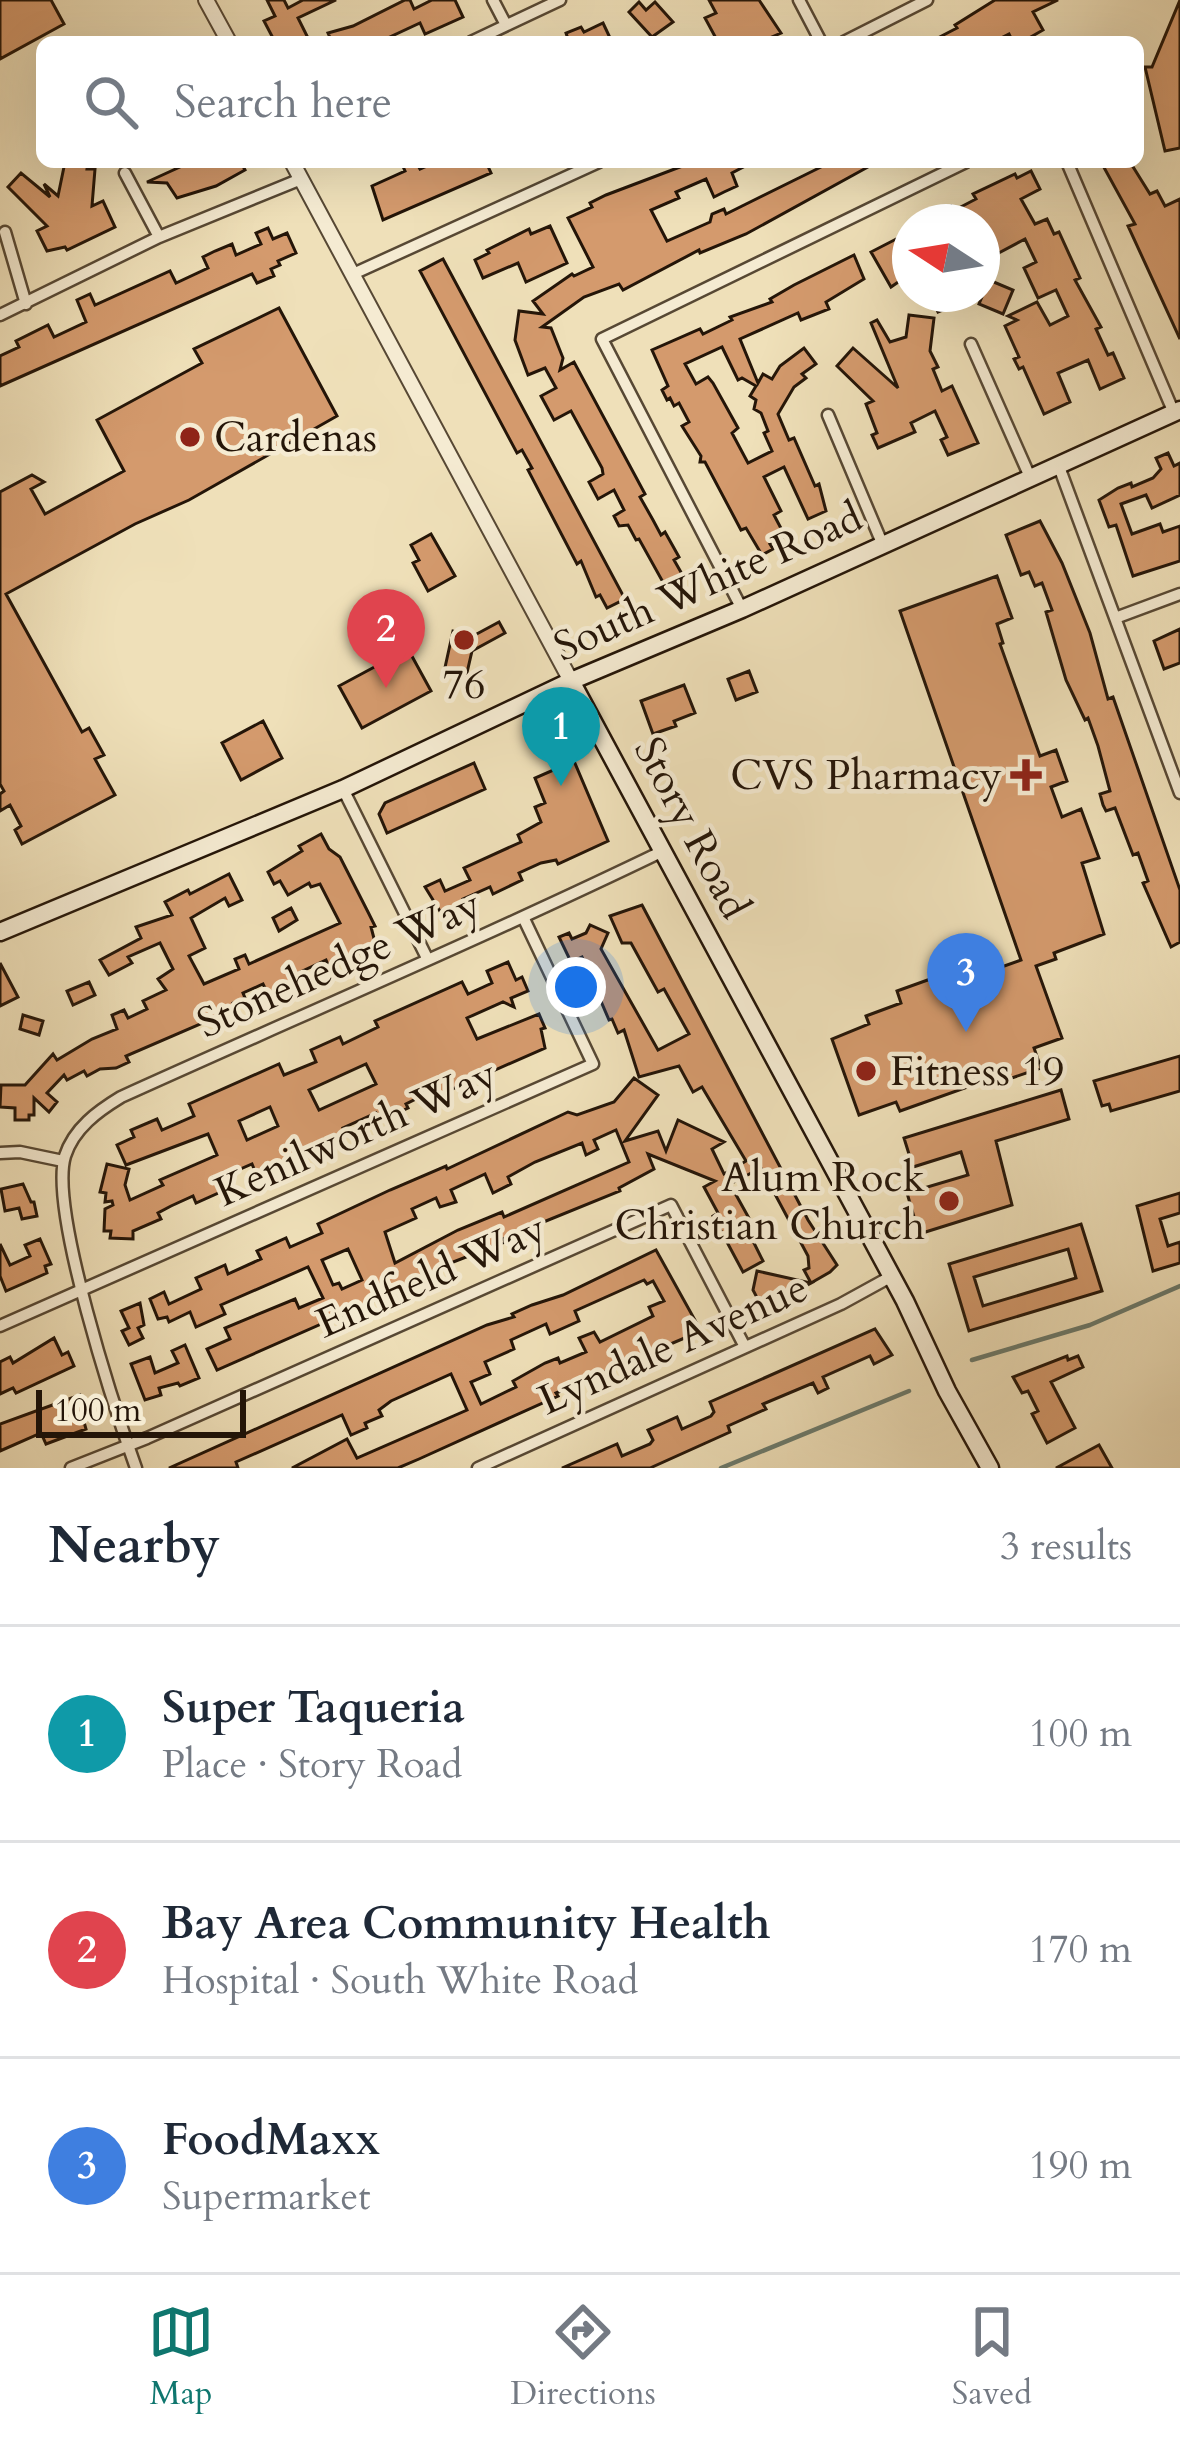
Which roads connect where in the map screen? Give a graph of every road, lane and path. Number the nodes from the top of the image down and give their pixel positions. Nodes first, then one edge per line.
1 (207, 0) edge
2 (494, 0) edge
3 (560, 0) edge
4 (799, 0) edge
5 (927, 0) edge
6 (506, 25) junction
7 (226, 36) edge
8 (483, 36) edge
9 (817, 36) edge
10 (856, 36) edge
11 (295, 168) edge
12 (586, 168) edge
13 (954, 168) edge
14 (1070, 168) edge
15 (125, 173) dead end
16 (301, 179) junction
17 (5, 232) dead end
18 (159, 237) junction
19 (352, 274) junction
20 (26, 304) junction
21 (0, 315) edge
22 (971, 344) dead end
23 (1177, 411) edge
24 (828, 415) dead end
25 (1058, 464) junction
26 (1030, 477) junction
27 (882, 543) junction
28 (1180, 594) edge
29 (742, 609) junction
30 (1118, 617) junction
31 (571, 681) junction
32 (1174, 757) edge
33 (343, 789) junction
34 (1180, 793) edge
35 (663, 851) junction
36 (524, 919) junction
37 (0, 932) edge
38 (427, 958) junction
39 (0, 1153) edge
40 (64, 1161) junction
41 (892, 1276) junction
42 (84, 1291) junction
43 (0, 1326) edge
44 (745, 1347) junction
45 (128, 1446) junction
46 (71, 1468) edge
47 (136, 1468) edge
48 (478, 1468) edge
49 (990, 1468) edge

1 - 7 street
2 - 6 street
3 - 6 street
4 - 9 street
5 - 10 street
6 - 8 street
11 - 16 street, Story Road
12 - 19 street
13 - 29 street
14 - 23 street
15 - 18 street
16 - 18 street
16 - 19 street, Story Road
17 - 20 street
18 - 20 street
19 - 31 street, Story Road
20 - 21 street
22 - 26 street
23 - 25 main road, South White Road
24 - 27 street
25 - 26 main road, South White Road
25 - 30 street
26 - 27 main road, South White Road
27 - 29 main road, South White Road
28 - 30 street
29 - 31 main road, South White Road
30 - 32 street
31 - 33 main road, South White Road
31 - 35 main road, Story Road
32 - 34 street
33 - 37 main road, South White Road
33 - 38 street
35 - 36 street, Stonehedge Way
35 - 41 main road, Story Road
36 - 38 street, Stonehedge Way
36 - 42 street, Kenilworth Way
38 - 40 street, Stonehedge Way
39 - 40 street
40 - 42 street
41 - 44 street, Lyndale Avenue
41 - 49 main road, Story Road
42 - 43 street, Kenilworth Way
42 - 45 street
44 - 45 street, Endfield Way
44 - 48 street, Lyndale Avenue
45 - 46 street, Endfield Way
45 - 47 street

